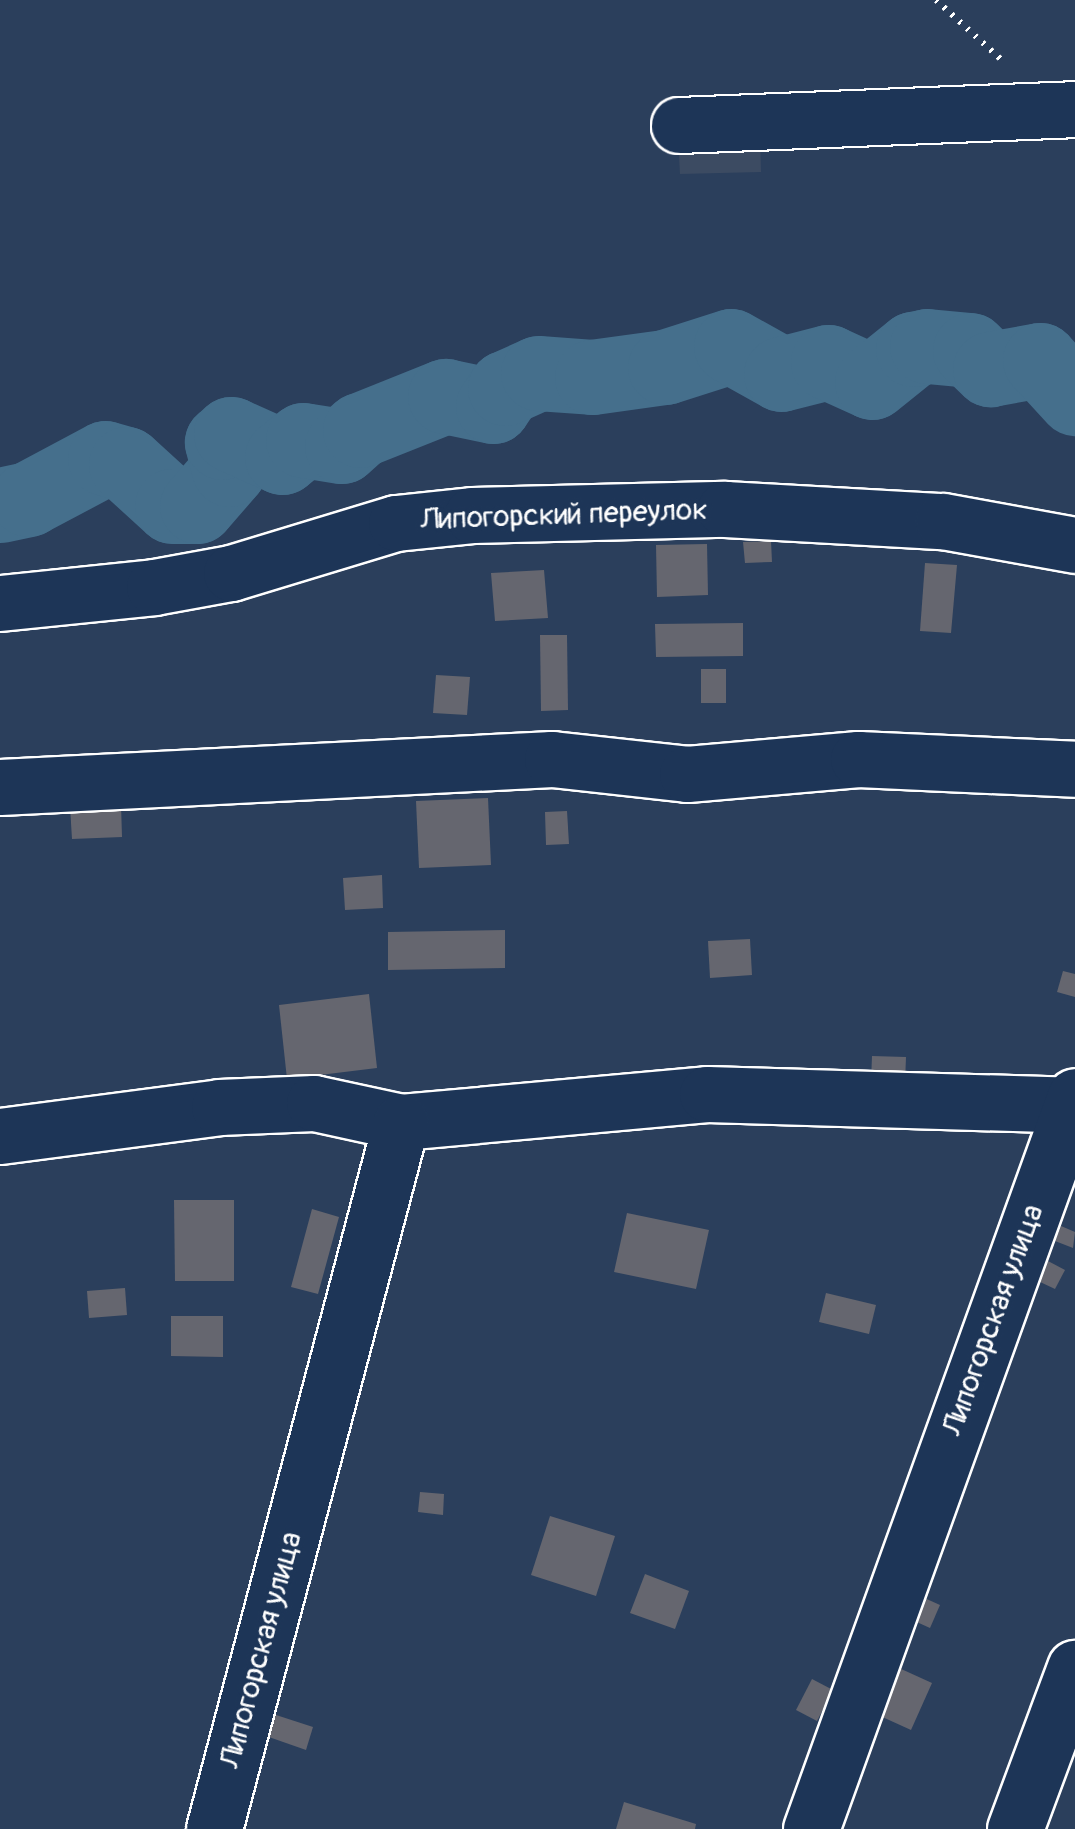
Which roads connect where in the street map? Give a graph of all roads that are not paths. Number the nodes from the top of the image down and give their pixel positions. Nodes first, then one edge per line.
1 (1075, 108) edge
2 (679, 125) dead end
3 (1075, 545) edge
4 (0, 603) edge
5 (1075, 770) edge
6 (0, 787) edge
7 (1073, 1101) edge
8 (401, 1122) junction
9 (0, 1136) edge
10 (1075, 1668) edge
11 (214, 1829) edge
12 (810, 1829) edge
13 (1014, 1829) edge

1 - 2 street
3 - 4 street, Липогорский переулок
5 - 6 street
7 - 8 street, Липогорская улица
7 - 12 street, Липогорская улица
8 - 9 street, Липогорская улица
8 - 11 street, Липогорская улица
10 - 13 street

